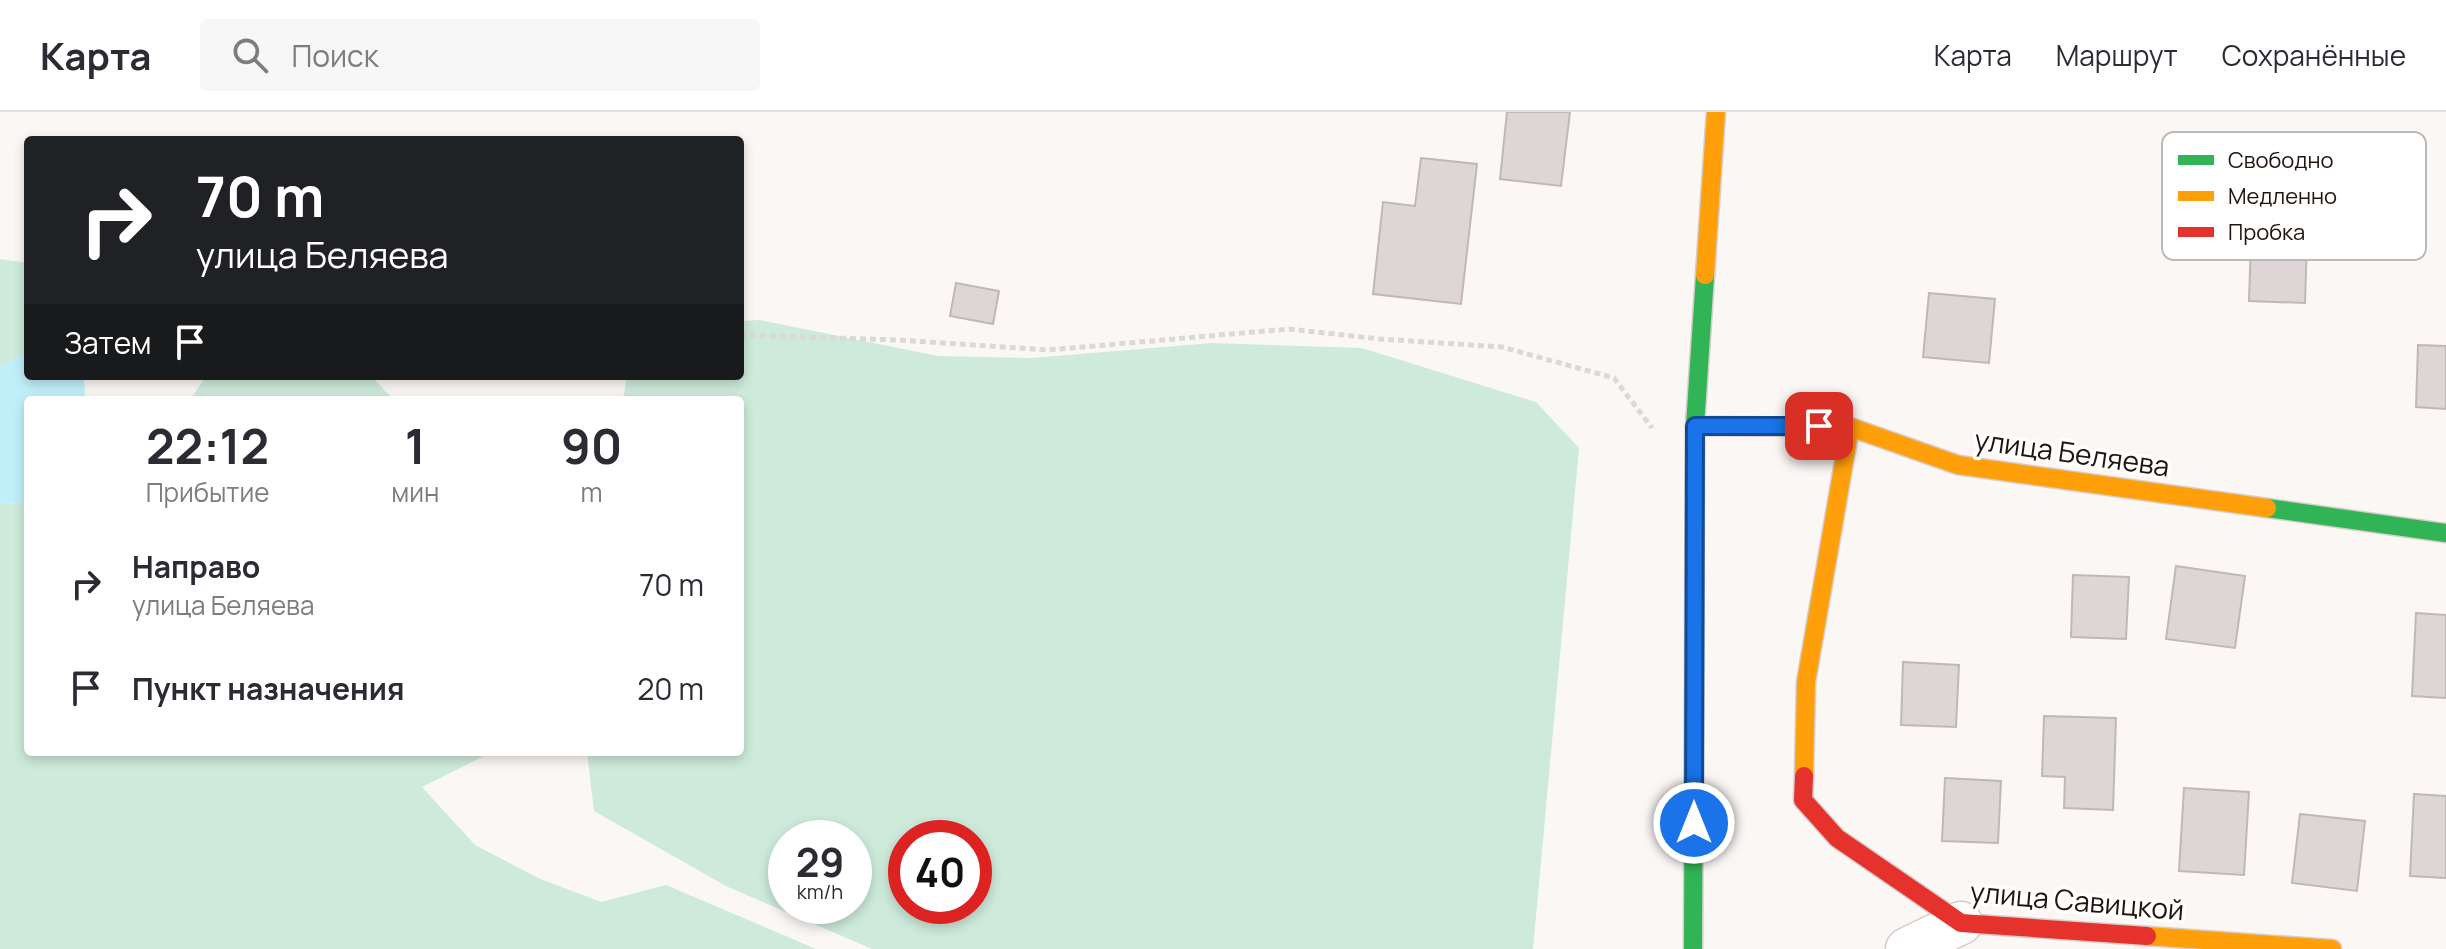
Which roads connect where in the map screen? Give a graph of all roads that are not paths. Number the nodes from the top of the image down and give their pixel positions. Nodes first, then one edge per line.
1 (1716, 112) edge
2 (1695, 426) junction
3 (1850, 427) junction
4 (2446, 533) edge
5 (1961, 923) junction
6 (1693, 949) edge
7 (1907, 949) edge
8 (2332, 949) edge

1 - 2 street
2 - 3 street, улица Беляева
2 - 6 street
3 - 4 street, улица Беляева
3 - 5 street, улица Савицкой
5 - 7 street
5 - 8 street, улица Савицкой

